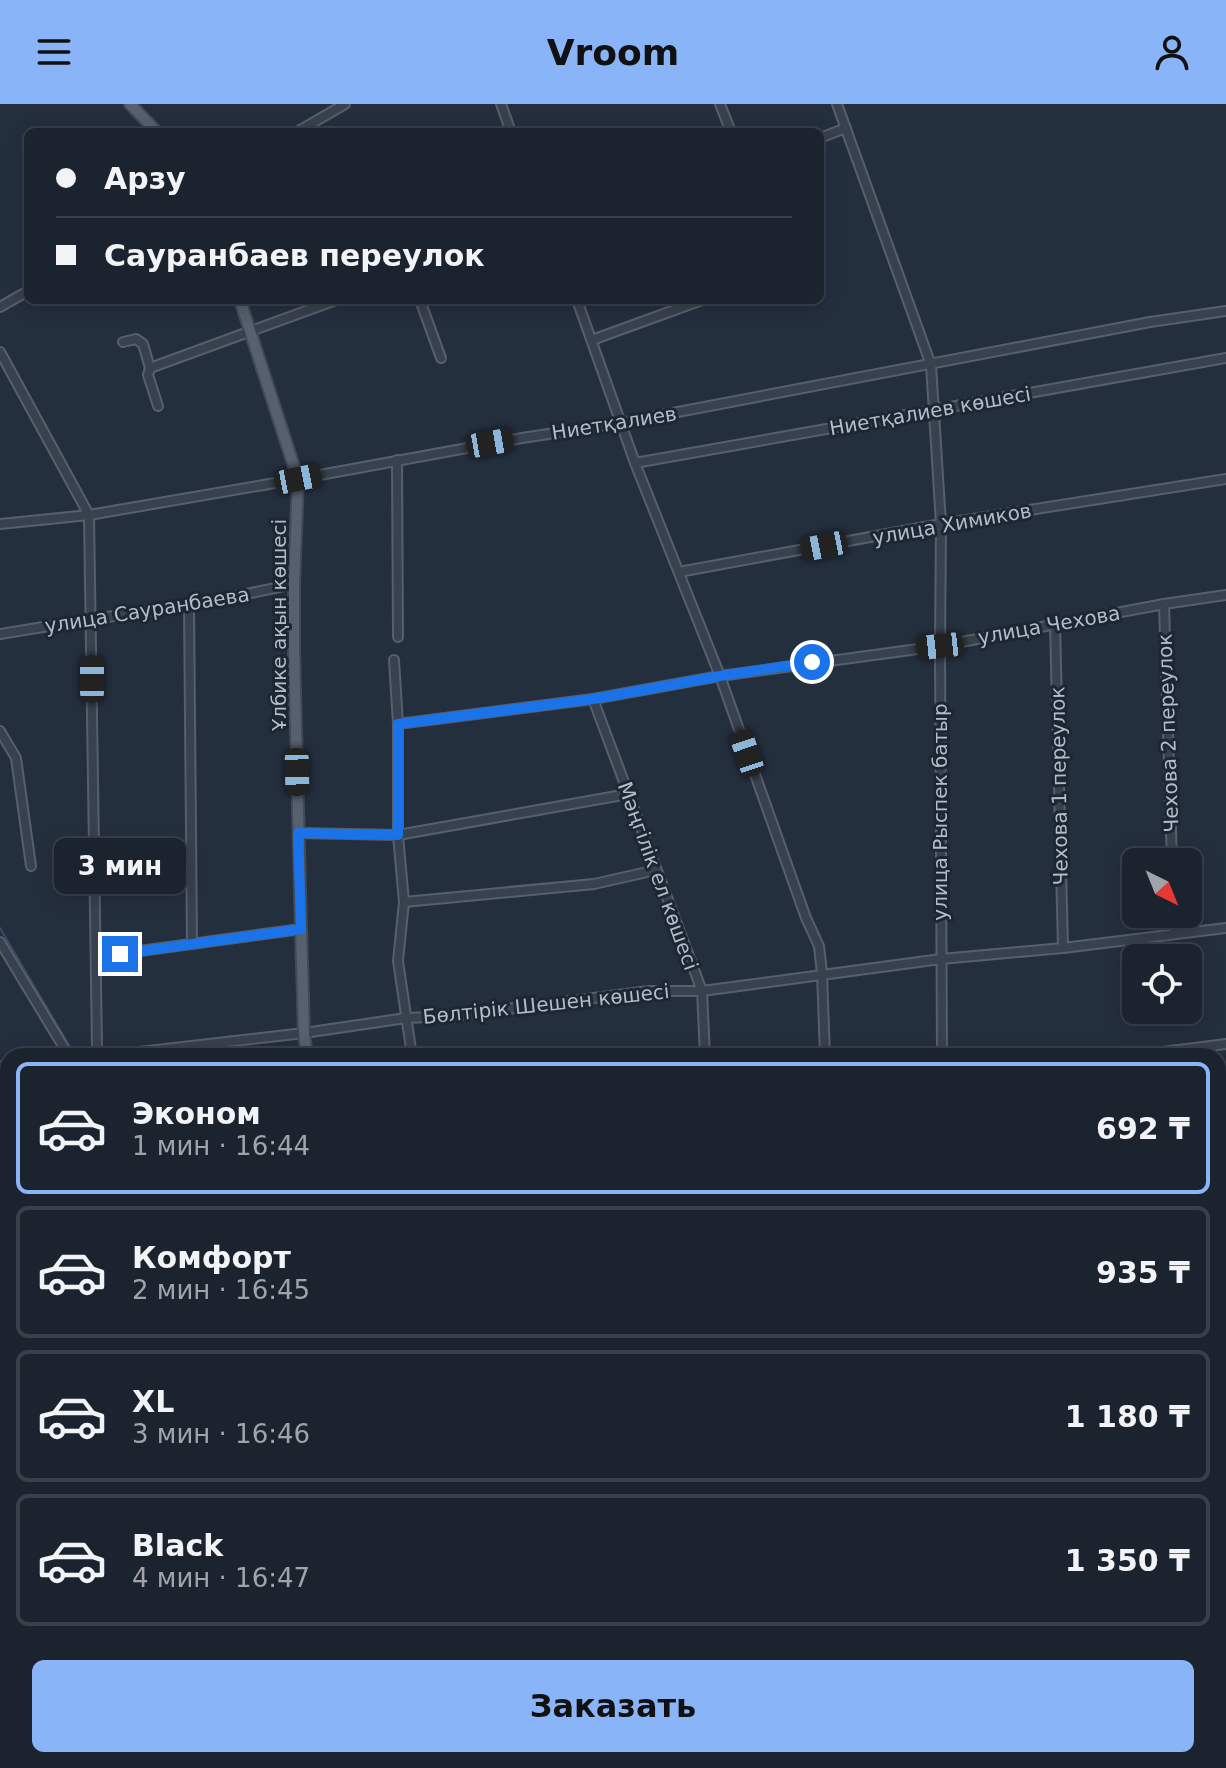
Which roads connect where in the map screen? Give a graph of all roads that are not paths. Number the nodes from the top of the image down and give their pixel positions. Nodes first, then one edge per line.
1 (130, 104) edge
2 (345, 104) edge
3 (502, 104) edge
4 (720, 104) edge
5 (837, 104) edge
6 (153, 128) edge
7 (304, 128) edge
8 (510, 128) edge
9 (729, 128) edge
10 (846, 128) junction
11 (824, 136) edge
12 (24, 293) edge
13 (241, 304) edge
14 (325, 304) edge
15 (421, 304) edge
16 (578, 304) edge
17 (691, 304) edge
18 (0, 307) edge
19 (1226, 311) edge
20 (250, 332) junction
21 (592, 340) junction
22 (123, 342) dead end
23 (0, 352) edge
24 (441, 358) dead end
25 (1226, 358) edge
26 (931, 365) junction
27 (150, 368) junction
28 (158, 406) dead end
29 (934, 410) junction
30 (620, 423) junction
31 (397, 460) junction
32 (635, 463) junction
33 (298, 479) junction
34 (1226, 479) edge
35 (89, 515) junction
36 (0, 524) edge
37 (941, 524) junction
38 (679, 572) junction
39 (294, 584) junction
40 (1226, 595) edge
41 (1164, 604) junction
42 (189, 606) junction
43 (92, 619) junction
44 (1055, 624) junction
45 (0, 634) edge
46 (398, 637) dead end
47 (940, 646) junction
48 (394, 660) dead end
49 (720, 676) junction
50 (593, 699) junction
51 (398, 724) junction
52 (0, 731) edge
53 (628, 794) junction
54 (298, 833) junction
55 (398, 835) junction
56 (1172, 848) edge
57 (31, 866) dead end
58 (656, 870) junction
59 (404, 902) junction
60 (1174, 928) edge
61 (1226, 928) edge
62 (301, 929) junction
63 (1174, 933) junction
64 (0, 942) edge
65 (192, 944) junction
66 (1063, 948) junction
67 (96, 957) junction
68 (941, 959) junction
69 (822, 973) junction
70 (702, 991) junction
71 (406, 1018) junction
72 (304, 1033) junction
73 (1226, 1044) edge
74 (64, 1048) edge
75 (97, 1048) edge
76 (174, 1048) edge
77 (306, 1048) edge
78 (411, 1048) edge
79 (705, 1048) edge
80 (825, 1048) edge
81 (942, 1048) edge
82 (1194, 1048) edge

1 - 6 main road
2 - 7 street
3 - 8 street
4 - 9 street
5 - 10 street, улица Рыспек батыр
10 - 11 street
10 - 26 street, улица Рыспек батыр
12 - 18 street
13 - 20 main road, Ұлбике ақын көшесі
14 - 20 street
15 - 24 street
16 - 21 street
17 - 21 street
19 - 26 street, Ниетқалиев
20 - 27 street
20 - 33 main road, Ұлбике ақын көшесі
21 - 30 street
22 - 27 street
23 - 35 street
25 - 29 street, Ниетқалиев көшесі
26 - 29 street, улица Рыспек батыр
26 - 30 street, Ниетқалиев
27 - 28 street
29 - 32 street, Ниетқалиев көшесі
29 - 37 street, улица Рыспек батыр
30 - 31 street, Ниетқалиев
30 - 32 street
31 - 33 street, Ниетқалиев
31 - 46 street
32 - 38 street
33 - 35 street, Ниетқалиев
33 - 39 main road, Ұлбике ақын көшесі
34 - 37 street, улица Химиков
35 - 36 street, Ниетқалиев
35 - 43 street
37 - 38 street, улица Химиков
37 - 47 street, улица Рыспек батыр
38 - 49 street
39 - 42 street, улица Сауранбаева
39 - 54 main road, Ұлбике ақын көшесі
40 - 41 street, улица Чехова
41 - 44 street, улица Чехова
41 - 56 street, Чехова 2 переулок
42 - 43 street, улица Сауранбаева
42 - 65 street
43 - 45 street, улица Сауранбаева
43 - 67 street
44 - 47 street, улица Чехова
44 - 66 street, Чехова 1 переулок
47 - 49 street, улица Чехова
47 - 68 street, улица Рыспек батыр
48 - 51 street
49 - 50 street, улица Чехова
49 - 69 street
50 - 51 street, улица Чехова
50 - 53 street, Мәңгілік ел көшесі
51 - 55 street
52 - 57 street
53 - 55 street
53 - 58 street, Мәңгілік ел көшесі
54 - 55 street
54 - 62 main road, Ұлбике ақын көшесі
55 - 59 street
58 - 59 street
58 - 70 street, Мәңгілік ел көшесі
59 - 71 street
60 - 63 street
61 - 63 street, Бөлтірік Шешен көшесі
62 - 65 street
62 - 72 main road, Ұлбике ақын көшесі
63 - 66 street, Бөлтірік Шешен көшесі
64 - 74 street
65 - 67 street
66 - 68 street, Бөлтірік Шешен көшесі
67 - 75 street
68 - 69 street, Бөлтірік Шешен көшесі
68 - 81 street, улица Рыспек батыр
69 - 70 street, Бөлтірік Шешен көшесі
69 - 80 street
70 - 71 street, Бөлтірік Шешен көшесі
70 - 79 street, Мәңгілік ел көшесі
71 - 72 street, Бөлтірік Шешен көшесі
71 - 78 street
72 - 76 street, Бөлтірік Шешен көшесі
72 - 77 main road, Ұлбике ақын көшесі
73 - 82 street

